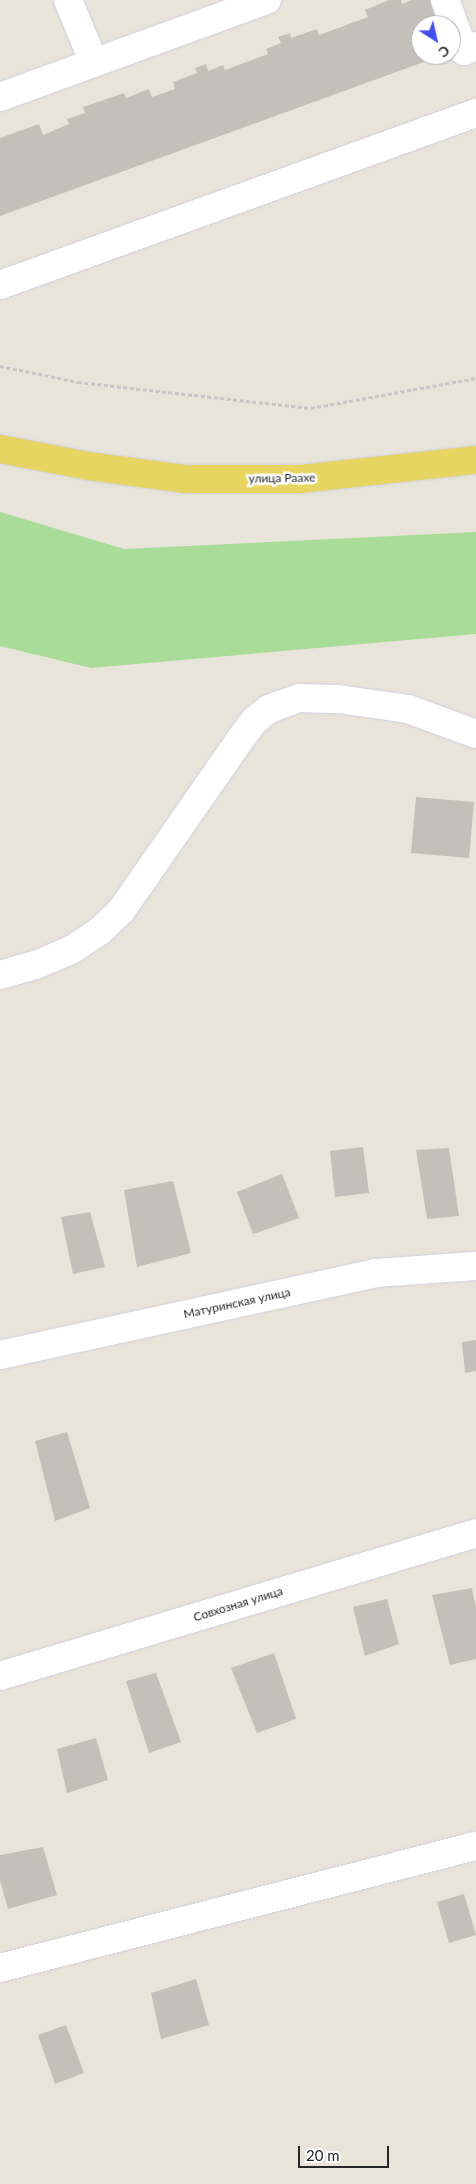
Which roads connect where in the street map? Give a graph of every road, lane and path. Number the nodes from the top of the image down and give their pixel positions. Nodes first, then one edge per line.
1 (68, 0) edge
2 (266, 0) edge
3 (445, 0) edge
4 (476, 46) edge
5 (94, 63) junction
6 (0, 97) edge
7 (476, 113) edge
8 (0, 286) edge
9 (0, 366) edge
10 (476, 378) edge
11 (0, 449) edge
12 (476, 460) edge
13 (476, 734) edge
14 (0, 975) edge
15 (476, 1266) edge
16 (0, 1355) edge
17 (476, 1534) edge
18 (0, 1676) edge
19 (476, 1846) edge
20 (0, 1968) edge

1 - 5 street
2 - 5 street
3 - 4 street
5 - 6 street
7 - 8 street
9 - 10 path
11 - 12 main road, улица Раахе
13 - 14 street
15 - 16 street, Матуринская улица
17 - 18 street, Совхозная улица
19 - 20 street

